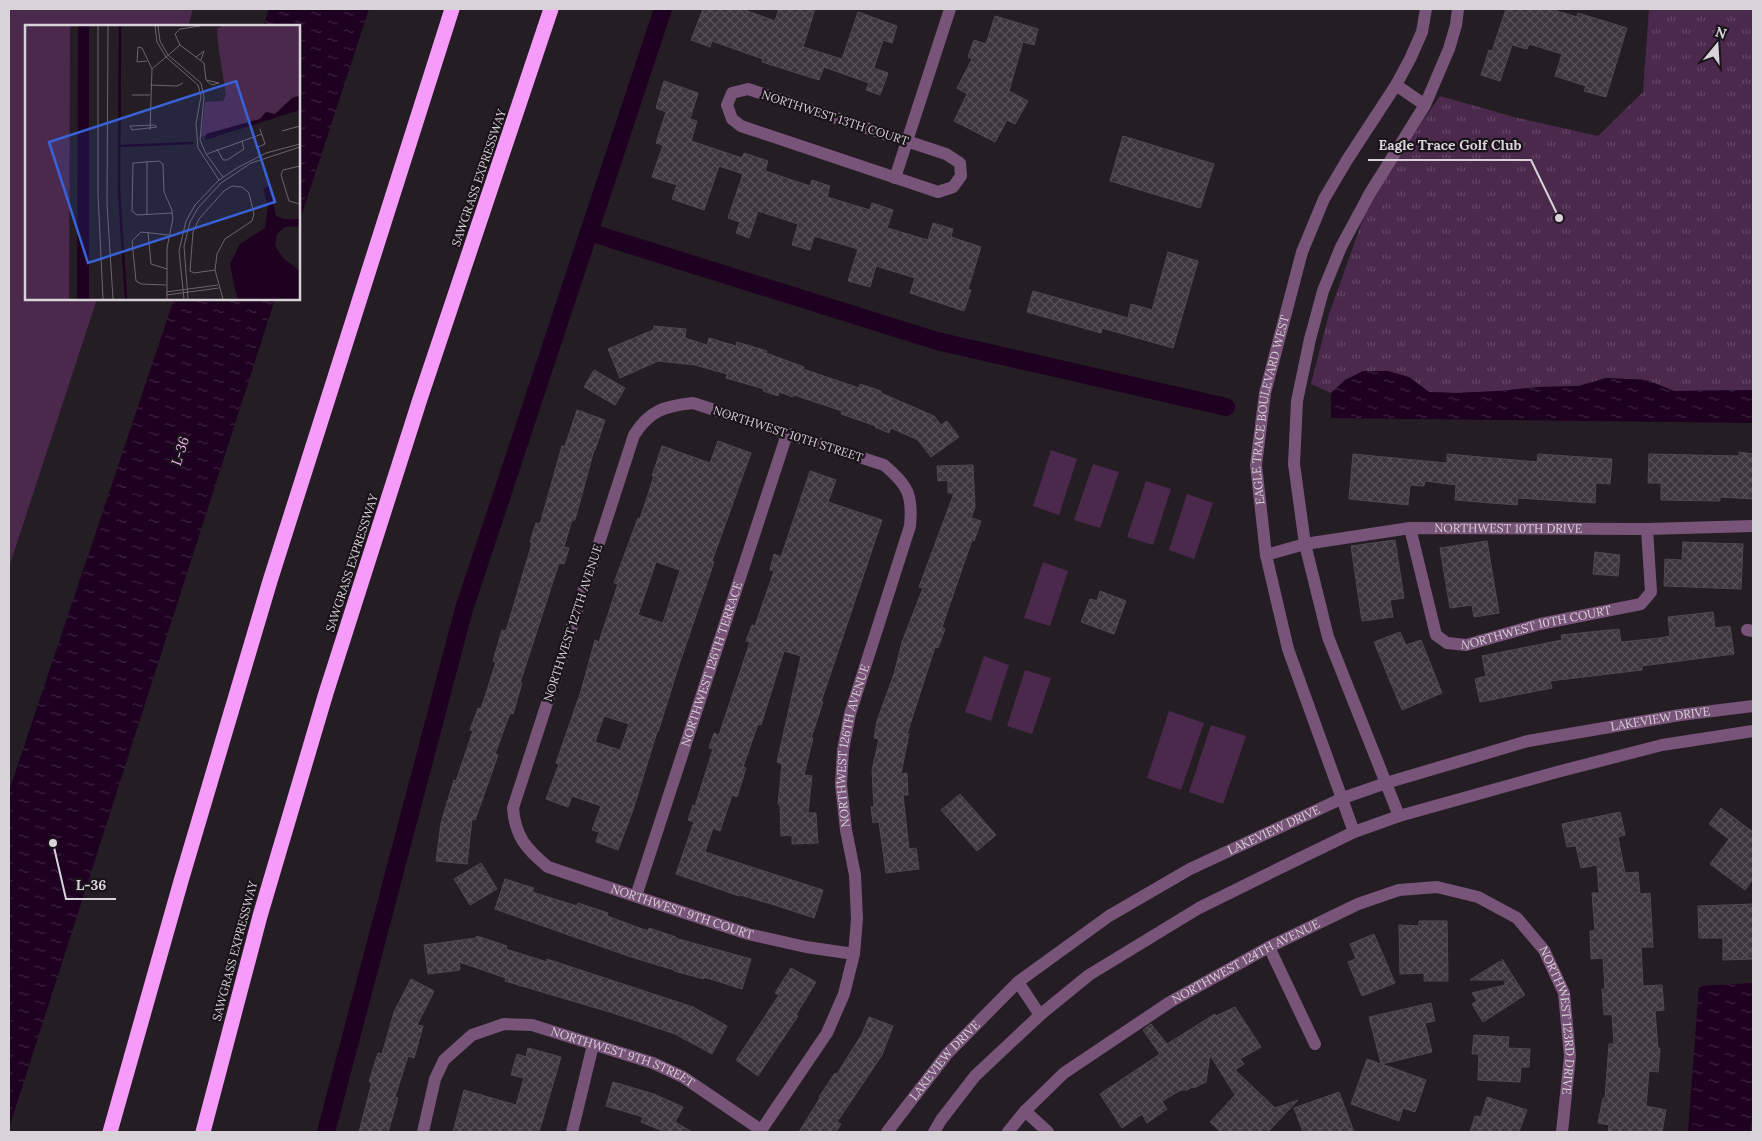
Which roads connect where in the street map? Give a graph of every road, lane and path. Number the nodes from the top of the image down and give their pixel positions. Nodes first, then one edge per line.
1 (452, 9) edge
2 (551, 9) edge
3 (950, 9) edge
4 (1426, 9) edge
5 (1458, 9) edge
6 (1396, 84) junction
7 (1425, 105) junction
8 (907, 142) junction
9 (895, 178) junction
10 (655, 411) joint
11 (787, 434) junction
12 (908, 492) joint
13 (1753, 526) edge
14 (1410, 528) junction
15 (1647, 528) junction
16 (1304, 544) junction
17 (1266, 555) junction
18 (1753, 706) edge
19 (1753, 731) edge
20 (1386, 783) junction
21 (1343, 798) junction
22 (1399, 816) junction
23 (1354, 832) junction
24 (523, 841) joint
25 (636, 896) junction
26 (1517, 918) joint
27 (1269, 948) junction
28 (854, 954) junction
29 (1018, 982) junction
30 (1040, 1015) junction
31 (1315, 1044) dead end
32 (593, 1045) junction
33 (1025, 1111) junction
34 (760, 1131) edge
35 (110, 1132) edge
36 (203, 1132) edge
37 (423, 1132) edge
38 (572, 1132) edge
39 (888, 1132) edge
40 (934, 1132) edge
41 (1008, 1132) edge
42 (1048, 1132) edge
43 (1562, 1132) edge

1 - 35 highway
2 - 36 highway, SAWGRASS EXPRESSWAY
3 - 8 street
4 - 6 street, EAGLE TRACE BOULEVARD WEST
5 - 7 street, EAGLE TRACE BOULEVARD WEST
6 - 7 street
6 - 17 street, EAGLE TRACE BOULEVARD WEST
7 - 16 street, EAGLE TRACE BOULEVARD WEST
8 - 9 street
8 - 9 street, NORTHWEST 13TH COURT
8 - 9 street, NORTHWEST 13TH COURT
10 - 11 street, NORTHWEST 10TH STREET
10 - 24 street, NORTHWEST 127TH AVENUE
11 - 12 street, NORTHWEST 10TH STREET
11 - 25 street, NORTHWEST 126TH TERRACE
12 - 28 street, NORTHWEST 126TH AVENUE
13 - 15 street, NORTHWEST 10TH DRIVE
14 - 15 street, NORTHWEST 10TH DRIVE
14 - 15 street, NORTHWEST 10TH COURT
14 - 16 street, NORTHWEST 10TH DRIVE
16 - 17 street, NORTHWEST 10TH DRIVE
16 - 20 street, EAGLE TRACE BOULEVARD WEST
17 - 21 street, EAGLE TRACE BOULEVARD WEST
18 - 20 street, LAKEVIEW DRIVE
19 - 22 street
20 - 21 street, LAKEVIEW DRIVE
20 - 22 street, EAGLE TRACE BOULEVARD WEST
21 - 23 street, EAGLE TRACE BOULEVARD WEST
21 - 29 street, LAKEVIEW DRIVE
22 - 23 street
23 - 30 street
24 - 25 street, NORTHWEST 9TH COURT
25 - 28 street, NORTHWEST 9TH COURT
26 - 27 street, NORTHWEST 124TH AVENUE
26 - 43 street, NORTHWEST 123RD DRIVE
27 - 31 street
27 - 33 street, NORTHWEST 124TH AVENUE
28 - 34 street, NORTHWEST 126TH AVENUE
29 - 30 street
29 - 39 street, LAKEVIEW DRIVE
30 - 40 street
32 - 34 street, NORTHWEST 9TH STREET
32 - 37 street, NORTHWEST 9TH STREET
32 - 38 street
33 - 41 street, NORTHWEST 124TH AVENUE
33 - 42 street

